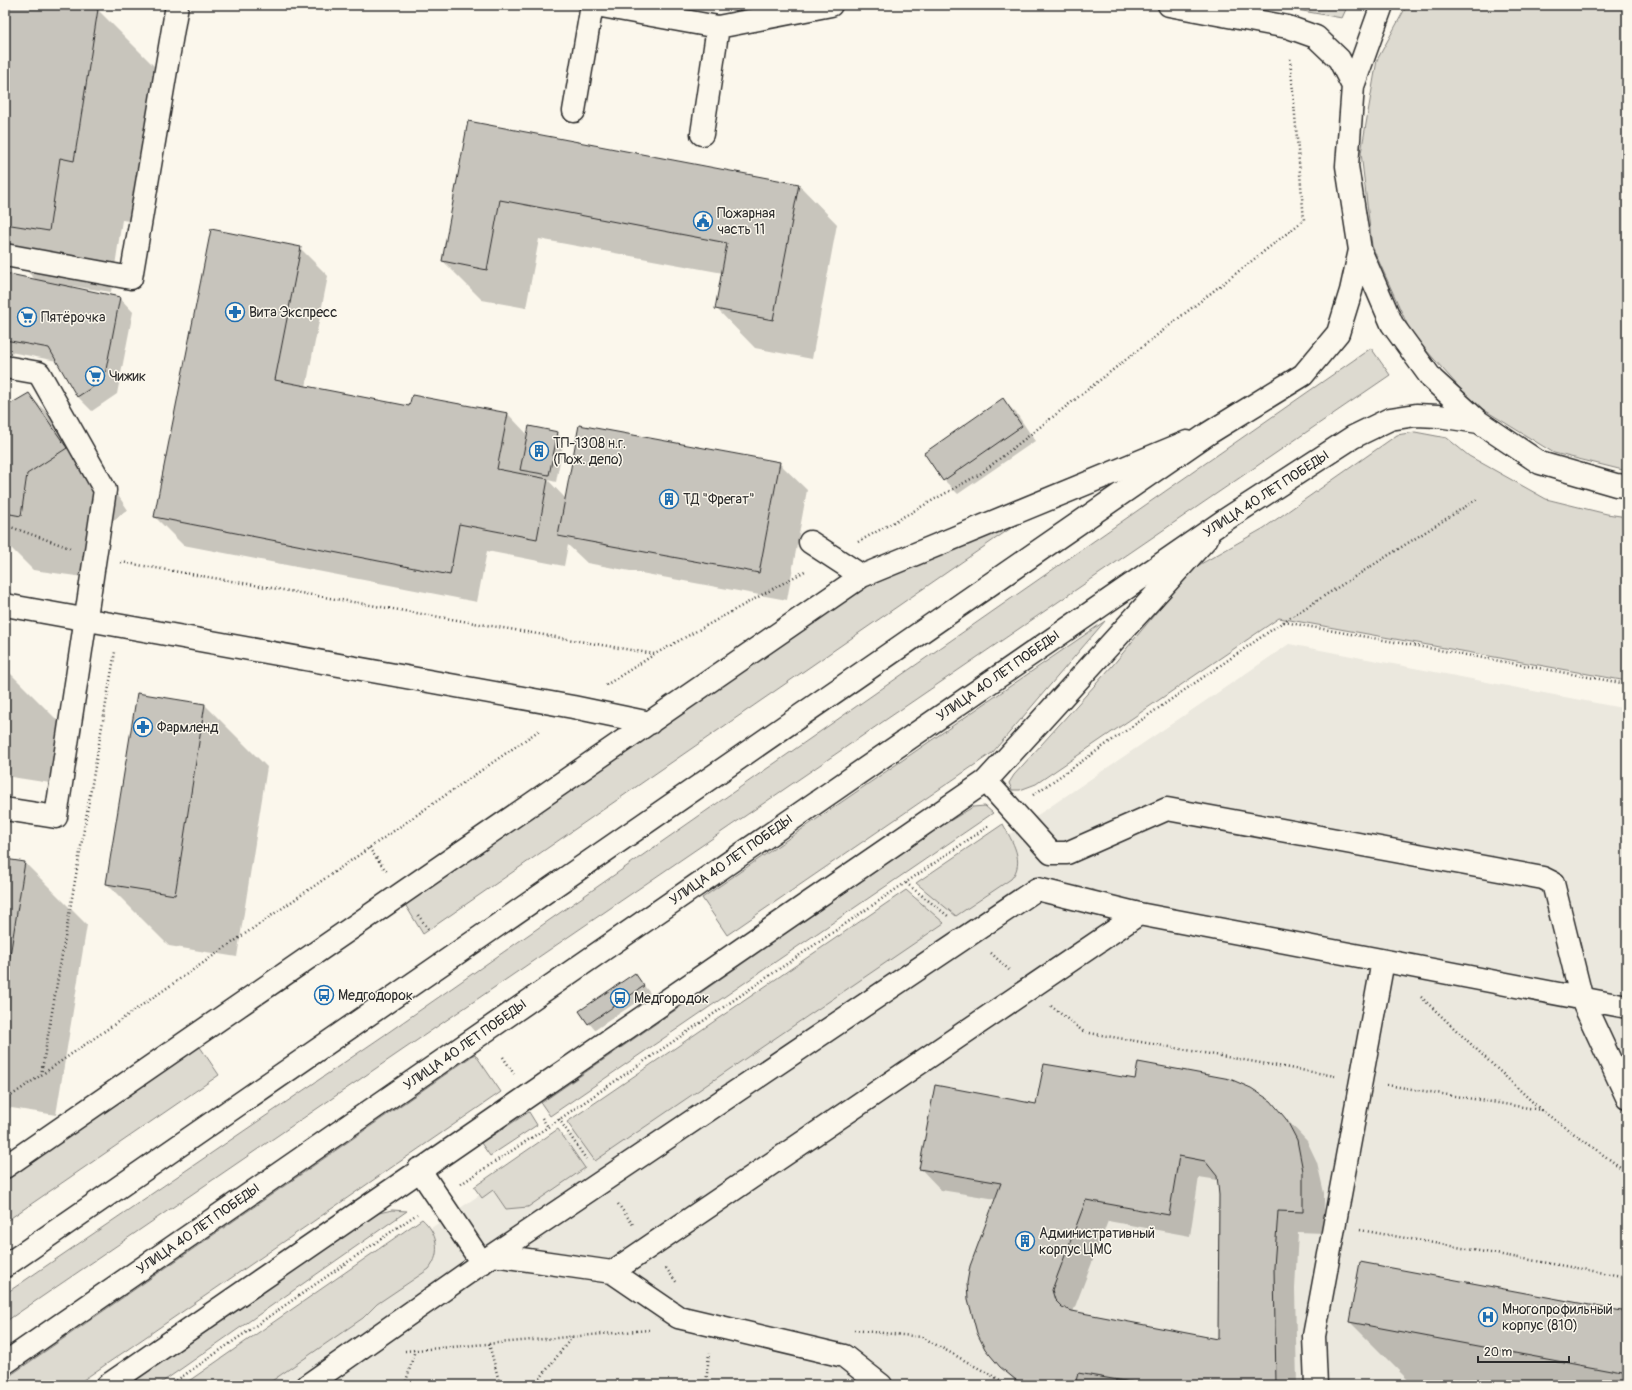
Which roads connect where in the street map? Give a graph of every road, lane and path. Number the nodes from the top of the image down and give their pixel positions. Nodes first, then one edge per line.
1 (177, 5) edge
2 (592, 5) edge
3 (596, 5) edge
4 (831, 5) edge
5 (1169, 5) edge
6 (1382, 5) edge
7 (652, 10) edge
8 (718, 27) junction
9 (1288, 27) junction
10 (1353, 86) junction
11 (574, 111) dead end
12 (702, 134) dead end
13 (1360, 250) junction
14 (5, 255) edge
15 (5, 367) edge
16 (1479, 422) junction
17 (1209, 433) junction
18 (980, 474) dead end
19 (1623, 486) edge
20 (1479, 498) dead end
21 (1222, 522) junction
22 (5, 525) edge
23 (810, 542) dead end
24 (96, 558) junction
25 (862, 576) junction
26 (5, 605) edge
27 (86, 620) junction
28 (1283, 622) junction
29 (116, 647) dead end
30 (1627, 684) edge
31 (573, 707) junction
32 (650, 723) junction
33 (986, 781) junction
34 (5, 809) edge
35 (1012, 810) junction
36 (1139, 914) junction
37 (1383, 961) junction
38 (1029, 988) junction
39 (1417, 993) dead end
40 (1582, 1000) junction
41 (1627, 1008) edge
42 (41, 1075) junction
43 (1362, 1080) junction
44 (1627, 1097) edge
45 (5, 1100) edge
46 (1541, 1110) junction
47 (5, 1167) edge
48 (420, 1169) junction
49 (1627, 1172) edge
50 (439, 1198) junction
51 (1335, 1225) junction
52 (488, 1259) junction
53 (5, 1266) edge
54 (612, 1272) junction
55 (1627, 1277) edge
56 (650, 1330) dead end
57 (573, 1337) junction
58 (489, 1344) junction
59 (415, 1350) junction
60 (401, 1351) dead end
61 (5, 1363) edge
62 (108, 1385) edge
63 (170, 1385) edge
64 (308, 1385) edge
65 (405, 1385) edge
66 (500, 1385) edge
67 (535, 1385) edge
68 (881, 1385) edge
69 (1316, 1385) edge

1 - 14 main road
2 - 11 main road
3 - 7 main road
4 - 8 main road
5 - 9 main road
6 - 10 main road
7 - 8 main road
8 - 12 main road
9 - 10 main road
9 - 18 path
10 - 13 main road
13 - 16 main road
13 - 17 main road
15 - 24 main road
16 - 19 main road
16 - 21 main road, УЛИЦА 40 ЛЕТ ПОБЕДЫ
17 - 25 main road
17 - 53 main road
20 - 28 path
21 - 33 main road
21 - 61 main road, УЛИЦА 40 ЛЕТ ПОБЕДЫ
22 - 24 path
23 - 25 main road
24 - 27 main road
24 - 31 path
25 - 32 main road
26 - 27 main road
27 - 31 main road
27 - 34 main road
28 - 30 path
28 - 35 path
29 - 42 path
31 - 32 main road
31 - 42 path
32 - 47 main road
33 - 35 main road
33 - 48 main road
35 - 40 main road
35 - 50 path
36 - 37 main road
36 - 38 main road
36 - 52 main road
37 - 40 main road
37 - 43 main road
38 - 43 path
38 - 54 main road
39 - 46 path
40 - 41 main road
40 - 44 main road
42 - 45 path
43 - 46 path
43 - 51 main road
46 - 49 path
48 - 50 main road
48 - 62 main road
50 - 52 main road
50 - 63 path
51 - 55 path
51 - 69 main road
52 - 54 main road
52 - 64 main road
54 - 68 main road
56 - 57 path
57 - 58 path
57 - 67 path
58 - 59 path
58 - 66 path
59 - 60 path
59 - 65 path

